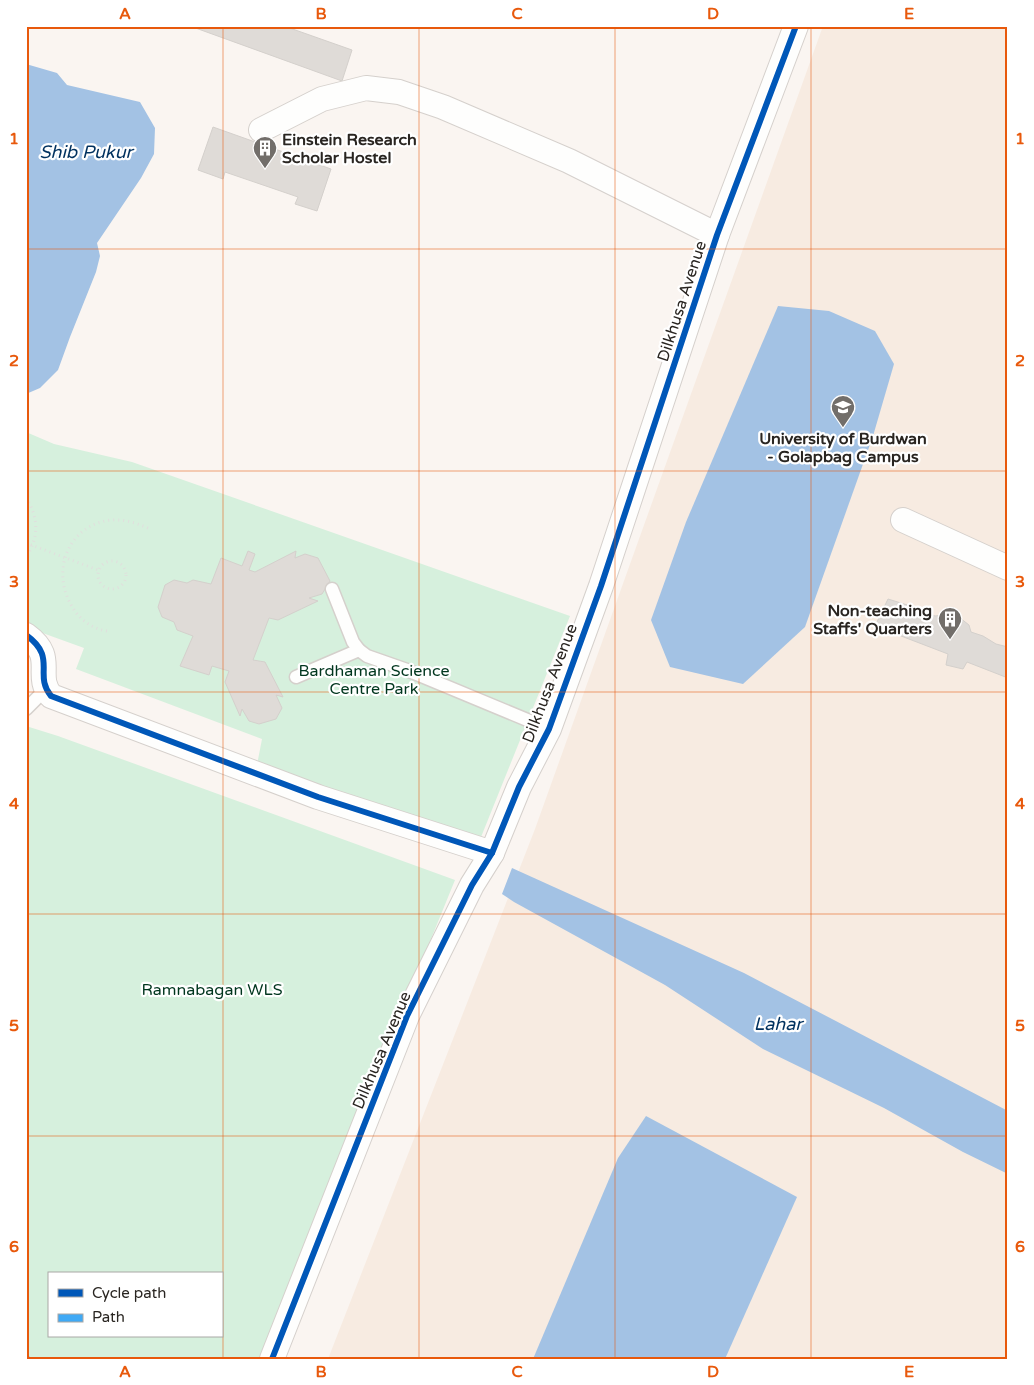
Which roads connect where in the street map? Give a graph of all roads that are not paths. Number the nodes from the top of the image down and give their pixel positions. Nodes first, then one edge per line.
1 (796, 26) edge
2 (262, 130) dead end
3 (717, 235) junction
4 (903, 520) dead end
5 (1008, 568) edge
6 (332, 589) dead end
7 (26, 635) edge
8 (359, 650) junction
9 (296, 677) dead end
10 (46, 689) junction
11 (26, 709) edge
12 (549, 729) junction
13 (492, 853) junction
14 (272, 1359) edge

1 - 3 street, Dilkhusa Avenue
2 - 3 street
3 - 12 street, Dilkhusa Avenue
4 - 5 street
6 - 8 lane
7 - 10 street
8 - 9 lane
8 - 12 lane
10 - 11 lane
10 - 13 street
12 - 13 street, Dilkhusa Avenue
13 - 14 street, Dilkhusa Avenue

